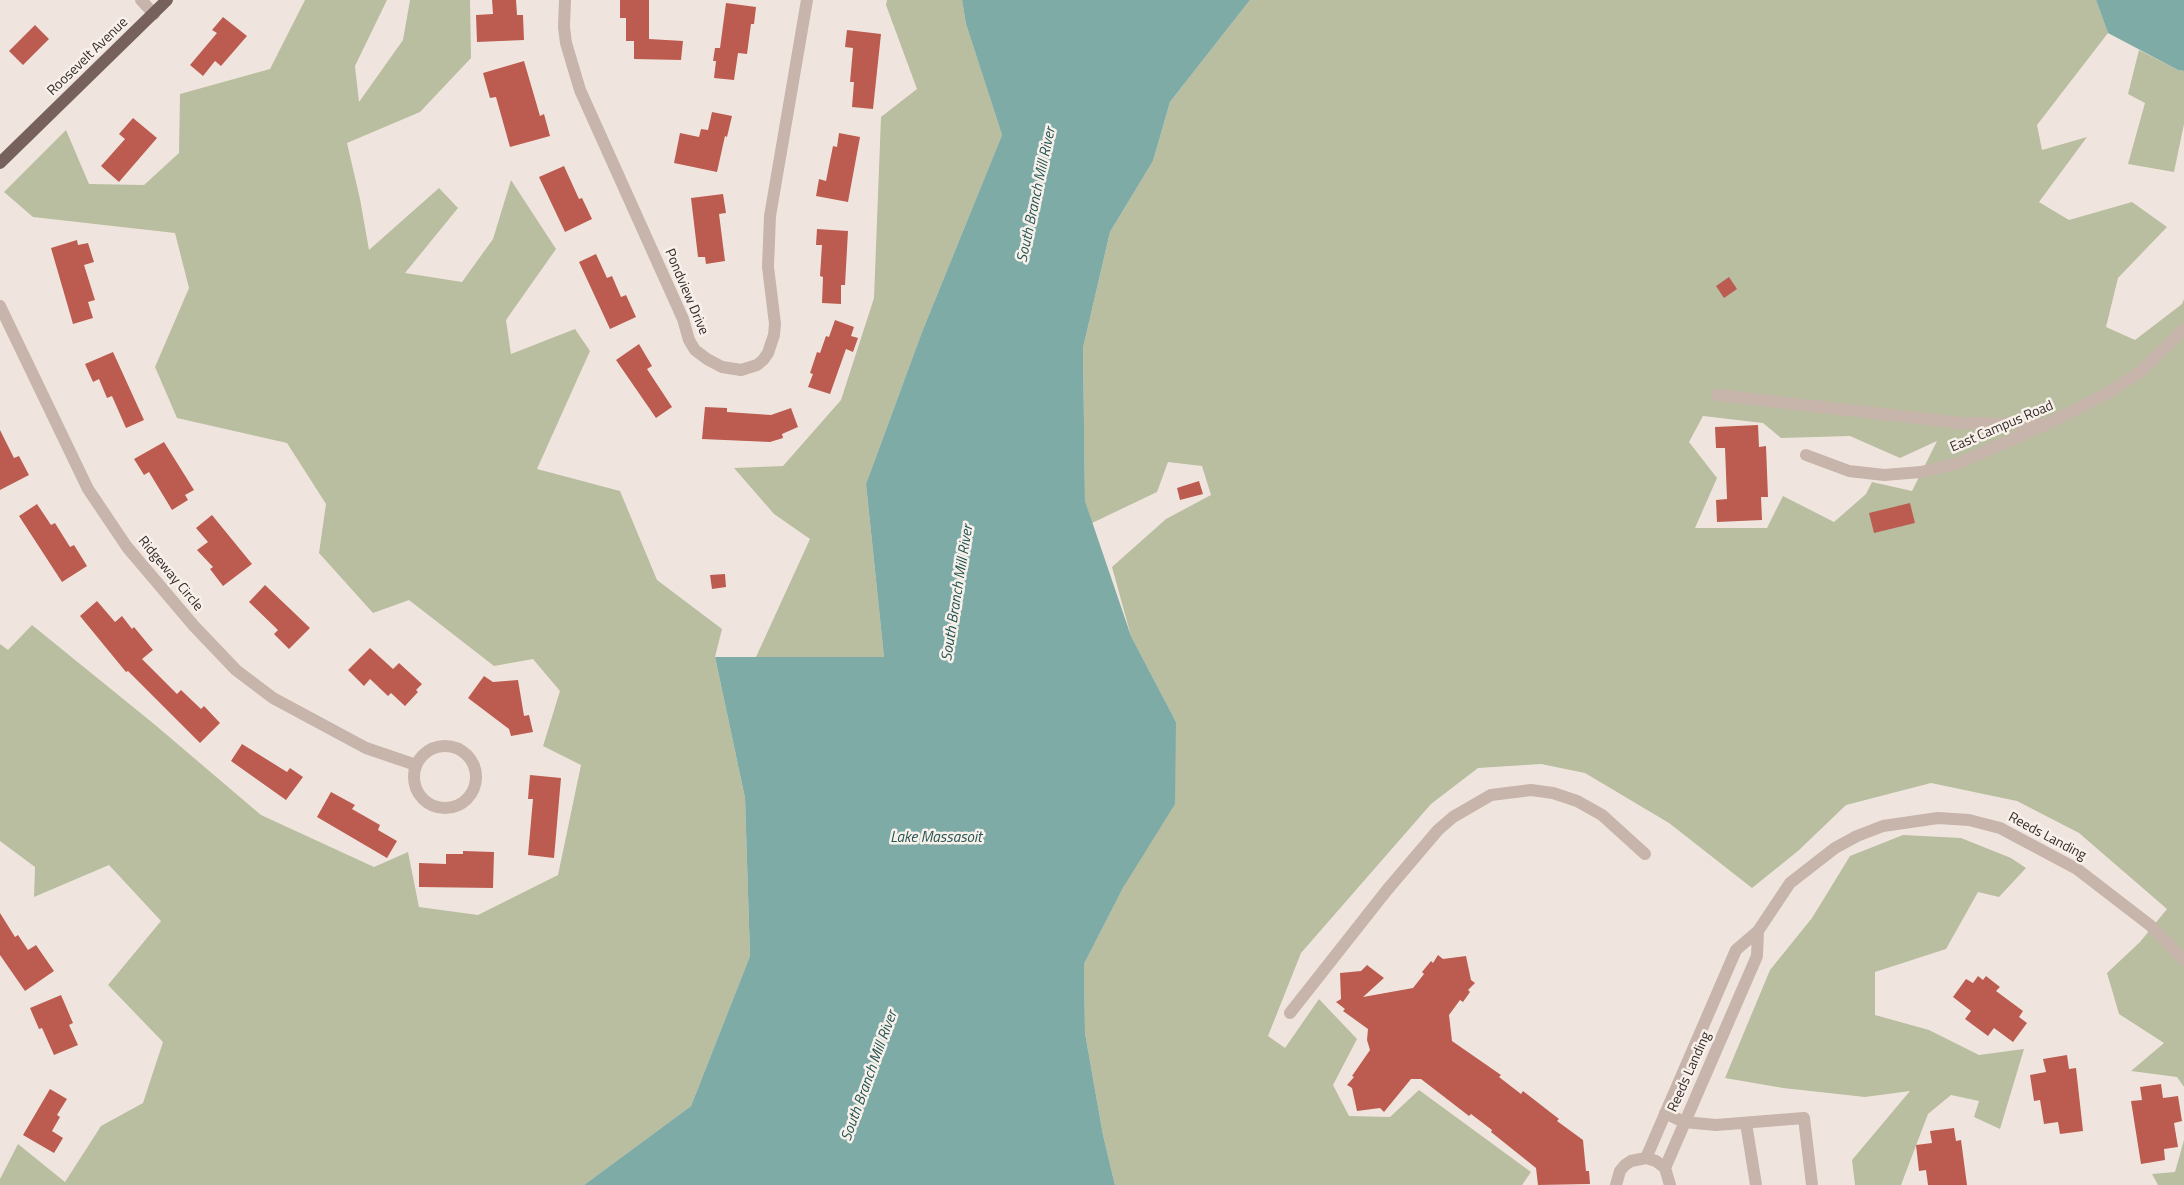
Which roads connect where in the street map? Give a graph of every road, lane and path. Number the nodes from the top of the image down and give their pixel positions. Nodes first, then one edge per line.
1 (141, 0) edge
2 (167, 0) edge
3 (565, 0) edge
4 (807, 0) edge
5 (154, 14) junction
6 (30, 135) junction
7 (0, 151) edge
8 (0, 163) edge
9 (0, 306) edge
10 (2184, 329) edge
11 (1717, 395) dead end
12 (2047, 424) junction
13 (1806, 455) dead end
14 (416, 765) junction
15 (1645, 854) dead end
16 (1758, 932) junction
17 (2184, 960) edge
18 (1290, 1013) dead end
19 (1665, 1113) junction
20 (1684, 1122) junction
21 (1746, 1123) junction
22 (1646, 1158) junction
23 (1665, 1168) junction
24 (1616, 1185) edge
25 (1670, 1185) edge
26 (1756, 1185) edge
27 (1812, 1185) edge

1 - 5 street
2 - 5 main road, Roosevelt Avenue
3 - 4 street, Pondview Drive
5 - 6 main road, Roosevelt Avenue
6 - 7 main road, Roosevelt Avenue
6 - 8 main road, Roosevelt Avenue
9 - 14 street, Ridgeway Circle
10 - 12 street, East Campus Road
11 - 12 street
12 - 13 street, East Campus Road
14 - 14 street
15 - 18 street
16 - 17 street, Reeds Landing
16 - 19 street, Reeds Landing
16 - 20 street, Reeds Landing
19 - 20 street
19 - 22 street, Reeds Landing
20 - 21 street
20 - 23 street, Reeds Landing
21 - 26 street
21 - 27 street
22 - 23 street
22 - 24 street
23 - 25 street

